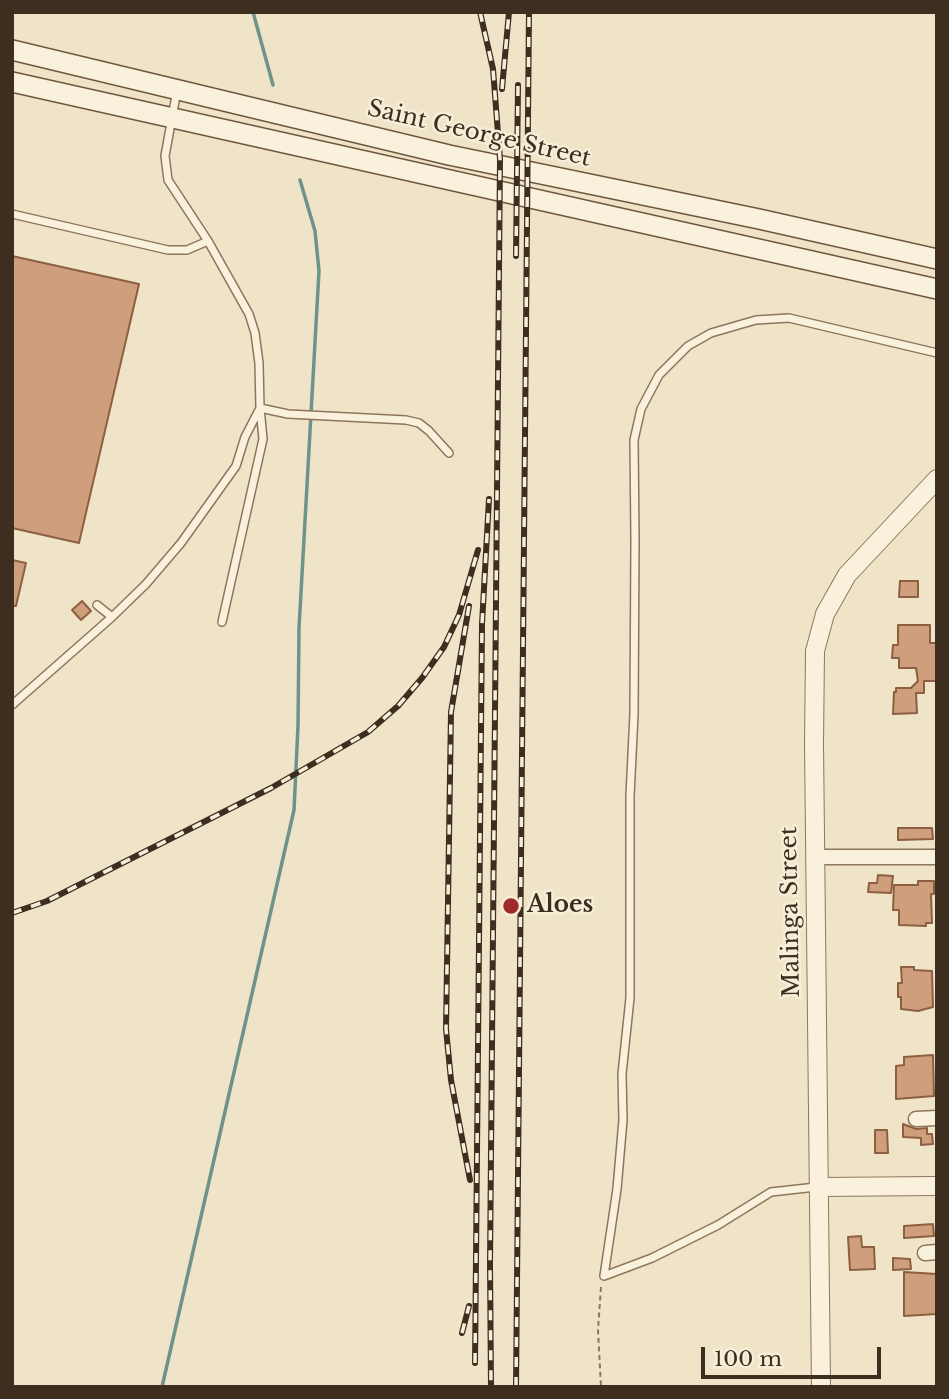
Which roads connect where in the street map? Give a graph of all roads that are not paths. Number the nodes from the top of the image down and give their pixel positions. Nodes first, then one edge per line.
1 (12, 50) edge
2 (12, 82) edge
3 (177, 89) junction
4 (173, 119) junction
5 (12, 214) edge
6 (208, 241) junction
7 (937, 259) edge
8 (937, 289) edge
9 (937, 354) edge
10 (260, 408) junction
11 (449, 453) dead end
12 (937, 479) edge
13 (97, 605) dead end
14 (111, 617) junction
15 (222, 622) dead end
16 (12, 705) edge
17 (815, 857) junction
18 (937, 857) edge
19 (937, 1118) edge
20 (916, 1119) dead end
21 (937, 1186) edge
22 (818, 1187) junction
23 (821, 1387) edge

1 - 3 main road, Saint George Street
2 - 4 main road
3 - 4 lane
3 - 7 main road, Saint George Street
4 - 6 lane
4 - 8 main road
5 - 6 lane
6 - 10 lane
9 - 22 lane
10 - 11 lane
10 - 14 lane
10 - 15 lane
12 - 17 street, Malinga Street
13 - 14 lane
14 - 16 lane
17 - 18 street
17 - 22 street, Malinga Street
19 - 20 street
21 - 22 street
22 - 23 street, Malinga Street

